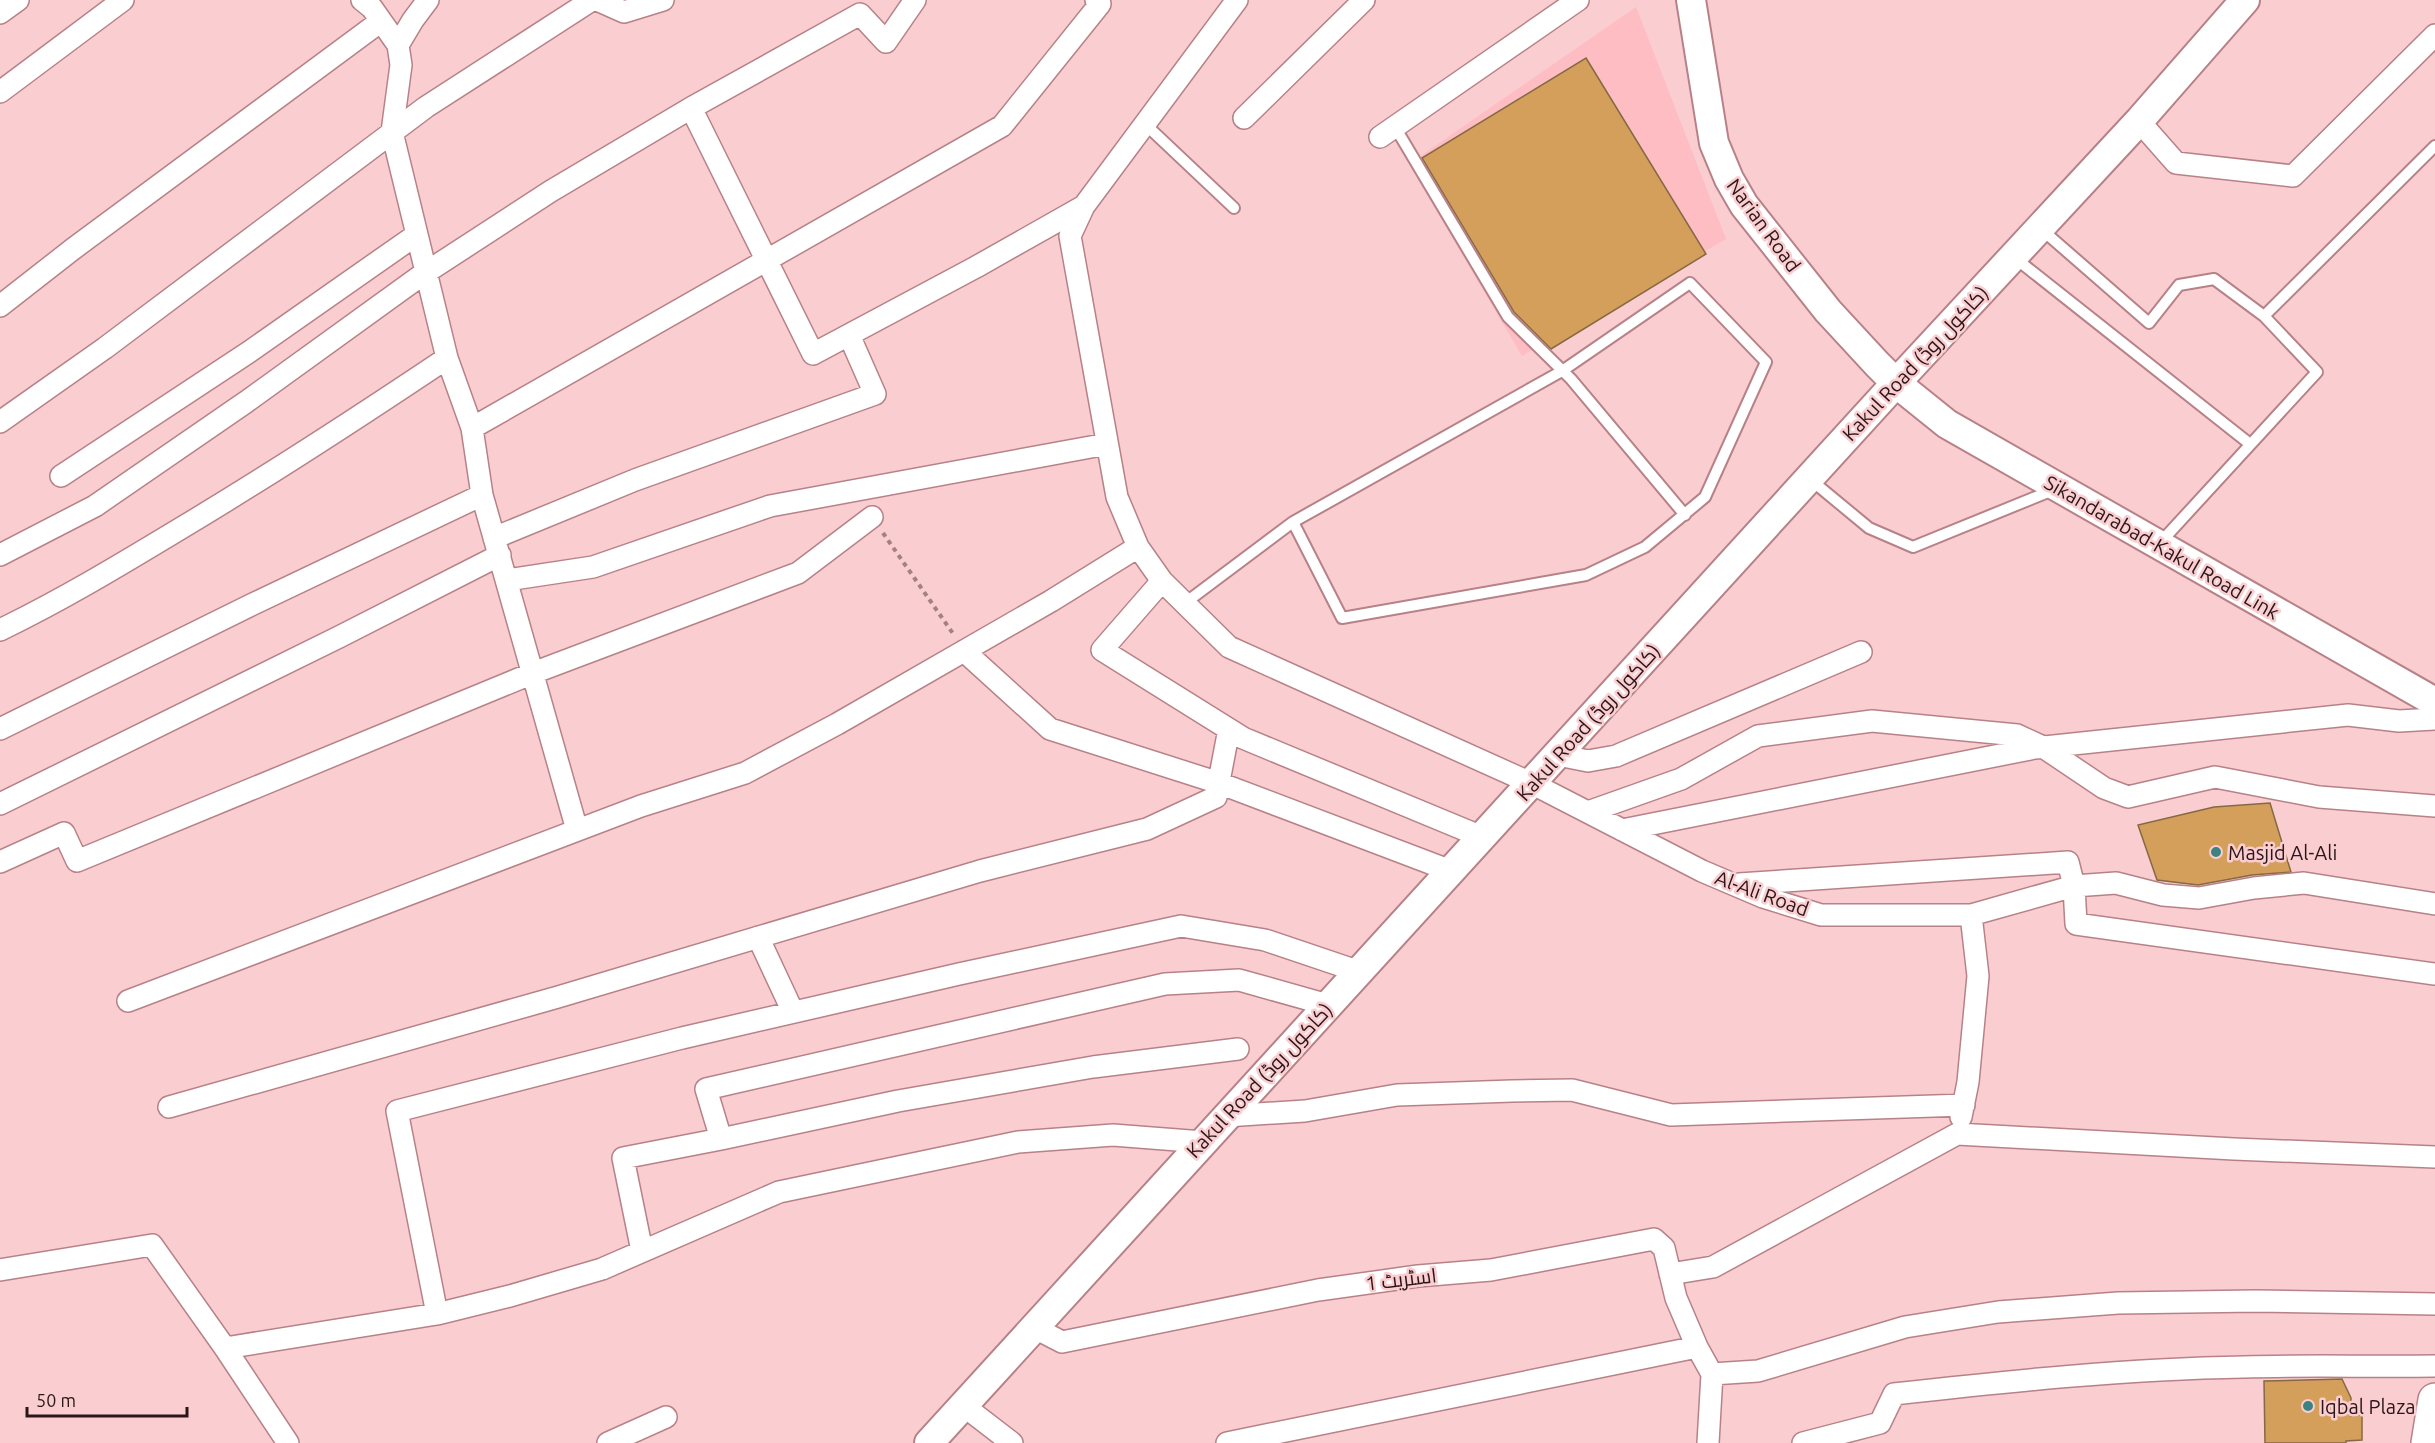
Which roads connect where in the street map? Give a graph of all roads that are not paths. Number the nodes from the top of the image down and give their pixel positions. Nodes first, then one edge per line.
1 (18, 0) edge
2 (123, 0) edge
3 (362, 0) edge
4 (428, 0) edge
5 (594, 0) edge
6 (915, 0) edge
7 (1096, 0) edge
8 (1237, 0) edge
9 (1364, 0) edge
10 (1578, 0) edge
11 (1691, 0) edge
12 (2245, 0) edge
13 (655, 1) edge
14 (411, 10) edge
15 (0, 13) edge
16 (381, 21) junction
17 (2435, 35) edge
18 (398, 45) junction
19 (0, 92) edge
20 (690, 108) junction
21 (1244, 118) dead end
22 (2139, 121) junction
23 (1145, 124) junction
24 (392, 132) junction
25 (1388, 132) joint
26 (2435, 146) edge
27 (1084, 206) junction
28 (1234, 208) dead end
29 (2040, 227) junction
30 (416, 235) junction
31 (2014, 256) junction
32 (768, 260) junction
33 (426, 273) junction
34 (0, 306) edge
35 (2264, 316) junction
36 (849, 335) junction
37 (447, 358) junction
38 (1562, 371) junction
39 (1896, 383) junction
40 (0, 422) edge
41 (472, 428) junction
42 (1107, 444) junction
43 (2250, 444) junction
44 (61, 476) dead end
45 (1809, 478) junction
46 (2059, 488) junction
47 (482, 495) junction
48 (1685, 515) junction
49 (872, 517) road end
50 (1293, 522) junction
51 (2157, 545) junction
52 (497, 547) junction
53 (1138, 547) junction
54 (0, 555) edge
55 (507, 580) junction
56 (1162, 581) junction
57 (1185, 603) junction
58 (0, 630) edge
59 (964, 651) junction
60 (1861, 652) dead end
61 (533, 673) junction
62 (2435, 702) edge
63 (2435, 719) edge
64 (0, 729) edge
65 (1229, 729) junction
66 (2043, 747) junction
67 (1558, 755) junction
68 (1219, 783) junction
69 (1533, 784) junction
70 (0, 804) edge
71 (2435, 806) edge
72 (1588, 812) junction
73 (577, 830) junction
74 (1622, 830) junction
75 (1482, 837) junction
76 (0, 862) edge
77 (1451, 871) junction
78 (1734, 884) junction
79 (2074, 886) junction
80 (2435, 904) edge
81 (1971, 915) junction
82 (758, 937) junction
83 (1360, 972) junction
84 (2435, 974) edge
85 (128, 1001) dead end
86 (1328, 1005) junction
87 (793, 1012) junction
88 (1238, 1049) dead end
89 (1964, 1105) junction
90 (169, 1107) dead end
91 (1226, 1116) junction
92 (1957, 1134) junction
93 (721, 1139) junction
94 (1203, 1142) junction
95 (2435, 1157) edge
96 (642, 1251) junction
97 (0, 1270) edge
98 (1670, 1274) junction
99 (2435, 1304) edge
100 (437, 1314) junction
101 (1035, 1328) junction
102 (1697, 1347) junction
103 (225, 1348) junction
104 (2435, 1366) edge
105 (1712, 1374) junction
106 (2435, 1400) edge
107 (964, 1406) junction
108 (666, 1417) dead end
109 (288, 1443) edge
110 (608, 1443) edge
111 (929, 1443) edge
112 (1012, 1443) edge
113 (1227, 1443) edge
114 (1708, 1443) edge
115 (1803, 1443) edge
116 (2428, 1443) edge

1 - 15 street
2 - 19 street
3 - 16 street
4 - 14 street
5 - 13 street
5 - 24 street
6 - 20 street
7 - 32 street
8 - 23 street
9 - 21 street
10 - 25 street
11 - 39 main road, Narian Road
12 - 22 main road, Kakul Road (کاکول روڈ)
14 - 18 street
16 - 18 street
16 - 34 street
17 - 22 street
18 - 24 street
20 - 32 street
20 - 33 street
22 - 29 main road, Kakul Road (کاکول روڈ)
23 - 27 street
23 - 28 lane
24 - 30 street
24 - 40 street
25 - 38 lane
26 - 35 lane
27 - 36 street
27 - 42 street, Al-Ali Road
29 - 31 main road, Kakul Road (کاکول روڈ)
29 - 35 lane
30 - 33 street
30 - 44 street
31 - 39 main road, Kakul Road (کاکول روڈ)
31 - 43 lane
32 - 36 street
32 - 41 street
33 - 37 street
33 - 54 street
35 - 43 lane
36 - 52 street
37 - 41 street
37 - 58 street
38 - 48 lane
38 - 48 lane
38 - 50 lane
39 - 45 main road, Kakul Road (کاکول روڈ)
39 - 46 main road, Sikandarabad-Kakul Road Link
41 - 47 street
42 - 53 street, Al-Ali Road
42 - 55 street
43 - 51 lane
45 - 46 lane
45 - 67 main road, Kakul Road (کاکول روڈ)
46 - 51 main road, Sikandarabad-Kakul Road Link
47 - 52 street
47 - 64 street
48 - 50 lane
49 - 61 street
50 - 57 lane
51 - 62 main road, Sikandarabad-Kakul Road Link
52 - 55 street
52 - 70 street
53 - 56 street, Al-Ali Road
53 - 59 street
55 - 61 street
56 - 57 street, Al-Ali Road
56 - 65 street
57 - 69 street, Al-Ali Road
59 - 68 street
59 - 73 street
60 - 67 street
61 - 73 street
61 - 76 street
63 - 66 street
65 - 68 street
65 - 75 street
66 - 71 street
66 - 72 street
66 - 74 street
67 - 69 main road, Kakul Road (کاکول روڈ)
68 - 77 street
68 - 82 street
69 - 72 street, Al-Ali Road
69 - 75 main road, Kakul Road (کاکول روڈ)
72 - 74 street, Al-Ali Road
73 - 85 street
74 - 78 street, Al-Ali Road
75 - 77 main road, Kakul Road (کاکول روڈ)
77 - 83 main road, Kakul Road (کاکول روڈ)
78 - 79 street
78 - 81 street, Al-Ali Road
79 - 80 street, Al-Ali Road
79 - 81 street, Al-Ali Road
79 - 84 street
81 - 89 street
82 - 87 street
82 - 90 street
83 - 86 main road, Kakul Road (کاکول روڈ)
83 - 87 street
86 - 91 main road, Kakul Road (کاکول روڈ)
86 - 93 street
87 - 100 street
88 - 93 street
89 - 91 street
89 - 92 street
91 - 94 main road, Kakul Road (کاکول روڈ)
92 - 95 street
92 - 98 street
93 - 96 street
94 - 96 street
94 - 101 main road, Kakul Road (کاکول روڈ)
96 - 100 street
97 - 103 street
98 - 101 street, اسٹریٹ 1
98 - 102 street, اسٹریٹ 1
99 - 105 street
100 - 103 street
101 - 107 main road, Kakul Road (کاکول روڈ)
102 - 105 street, اسٹریٹ 1
102 - 113 street
103 - 109 street
104 - 115 street
105 - 114 street
106 - 116 highway
107 - 111 main road, Kakul Road (کاکول روڈ)
107 - 112 street
108 - 110 street

